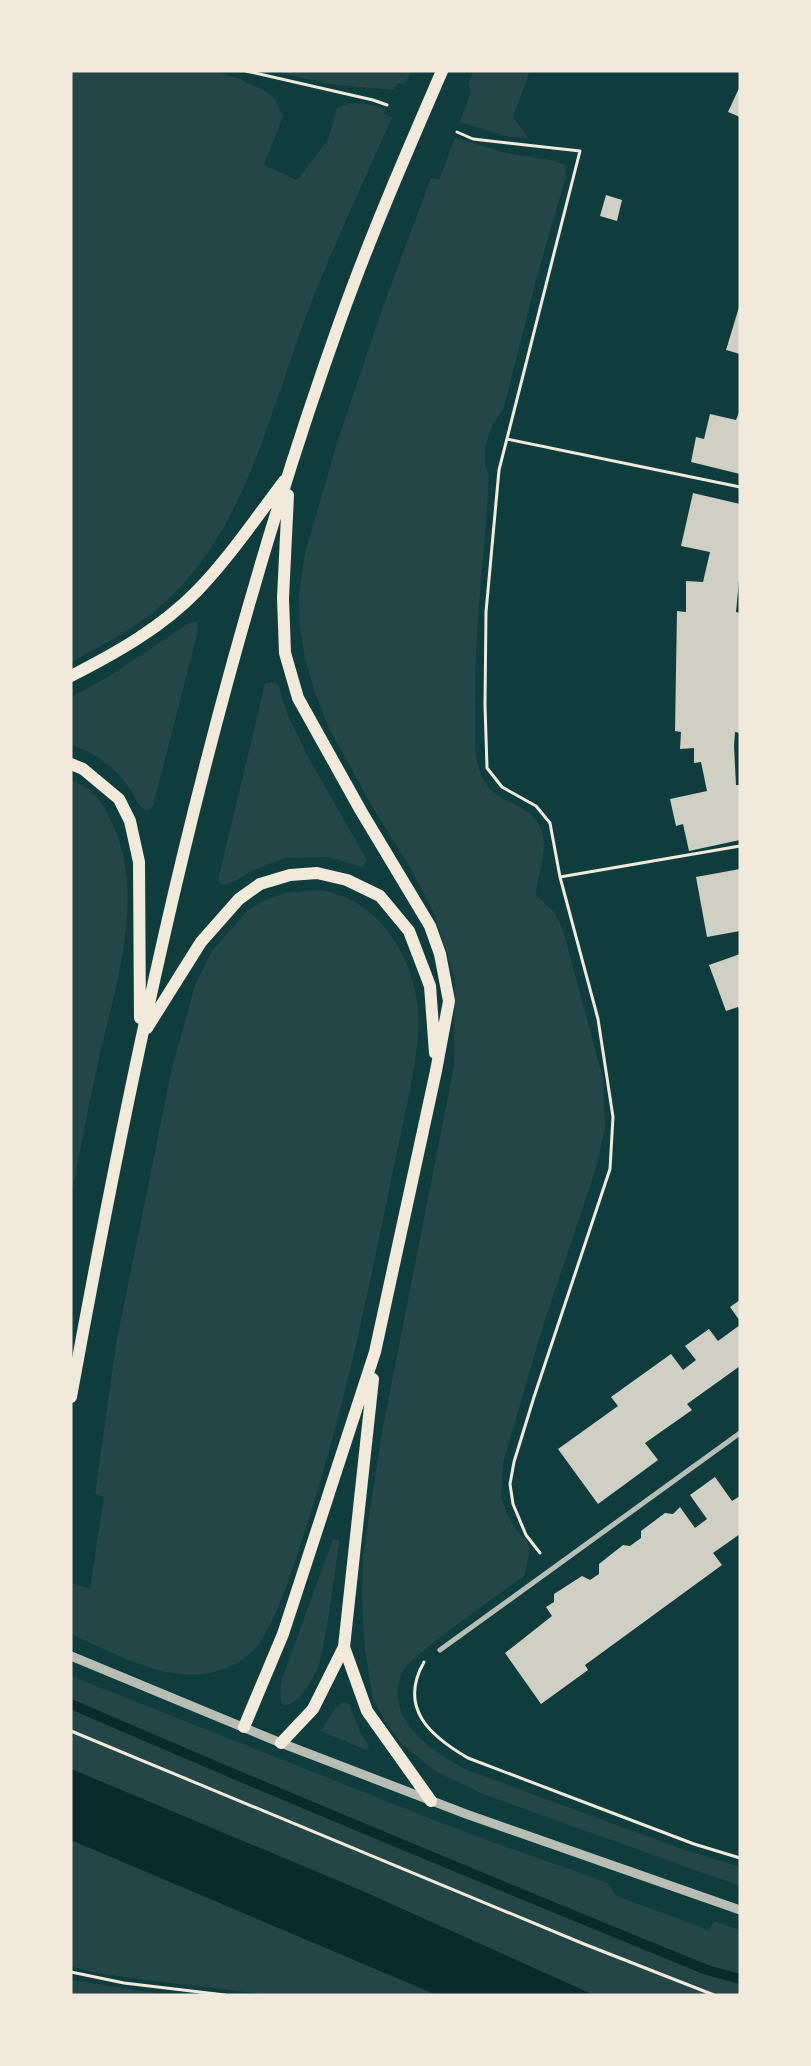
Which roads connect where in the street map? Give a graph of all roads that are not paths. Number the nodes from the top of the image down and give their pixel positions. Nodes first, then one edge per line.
1 (442, 71) edge
2 (288, 475) junction
3 (71, 676) edge
4 (71, 764) edge
5 (141, 1038) junction
6 (436, 1071) junction
7 (375, 1352) junction
8 (71, 1397) edge
9 (740, 1433) edge
10 (344, 1646) junction
11 (440, 1650) road end
12 (71, 1656) edge
13 (244, 1727) junction
14 (280, 1743) junction
15 (431, 1801) junction
16 (740, 1910) edge

1 - 2 main road
2 - 3 main road
2 - 5 main road
2 - 6 main road
4 - 5 main road
5 - 6 main road
5 - 8 main road
6 - 7 main road
7 - 10 main road
7 - 13 main road
9 - 11 street
10 - 14 main road
10 - 15 main road
12 - 13 street
13 - 14 street
14 - 15 street
15 - 16 street

